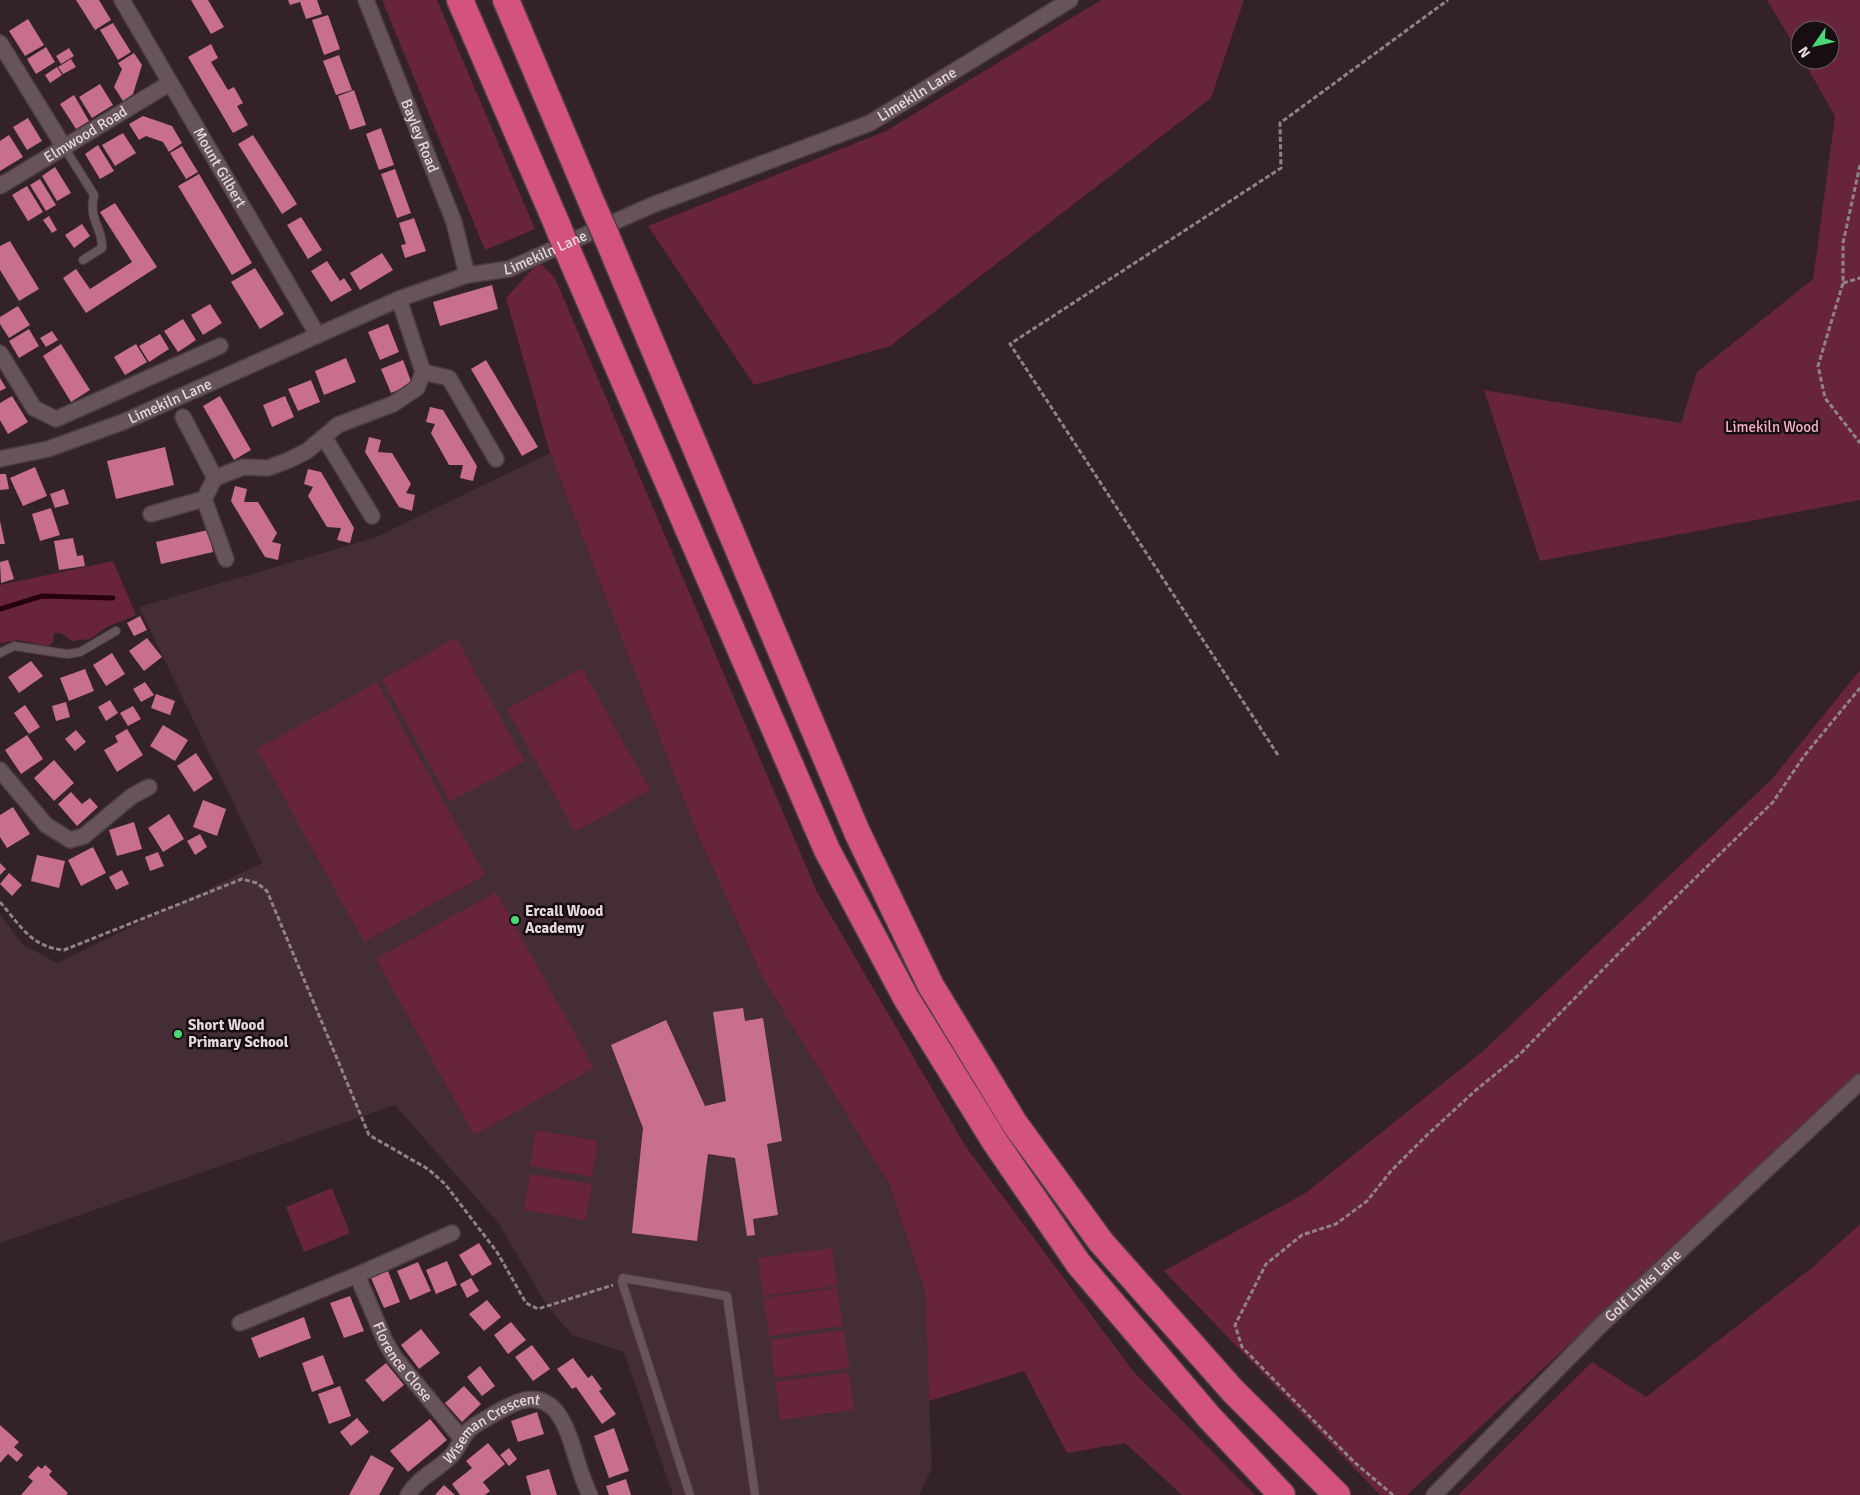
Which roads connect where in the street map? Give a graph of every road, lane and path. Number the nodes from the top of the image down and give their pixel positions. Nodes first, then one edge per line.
1 (122, 0) edge
2 (366, 0) edge
3 (460, 0) edge
4 (506, 0) edge
5 (1070, 0) edge
6 (1448, 0) edge
7 (0, 43) edge
8 (170, 83) junction
9 (64, 147) junction
10 (1860, 165) edge
11 (0, 186) edge
12 (82, 260) dead end
13 (467, 275) junction
14 (1860, 278) edge
15 (1843, 283) junction
16 (400, 299) junction
17 (317, 334) junction
18 (220, 346) dead end
19 (0, 353) edge
20 (423, 372) junction
21 (182, 418) dead end
22 (324, 437) junction
23 (1860, 443) edge
24 (0, 459) edge
25 (496, 459) dead end
26 (215, 478) junction
27 (204, 499) junction
28 (151, 514) dead end
29 (372, 516) dead end
30 (226, 559) dead end
31 (116, 631) dead end
32 (0, 653) edge
33 (1860, 688) edge
34 (1278, 755) dead end
35 (0, 770) edge
36 (149, 787) dead end
37 (0, 902) edge
38 (1860, 1082) edge
39 (452, 1233) dead end
40 (357, 1275) junction
41 (622, 1282) junction
42 (240, 1324) dead end
43 (462, 1439) junction
44 (408, 1495) edge
45 (590, 1495) edge
46 (690, 1495) edge
47 (755, 1495) edge
48 (1282, 1495) edge
49 (1336, 1495) edge
50 (1393, 1495) edge
51 (1434, 1495) edge

1 - 8 street, Mount Gilbert
2 - 13 street, Bayley Road
3 - 48 highway, bridge
4 - 49 highway, bridge
5 - 13 street, Limekiln Lane
6 - 34 path
7 - 9 street
8 - 9 street, Elmwood Road
8 - 17 street, Mount Gilbert
9 - 11 street, Elmwood Road
9 - 12 lane
10 - 15 path
13 - 16 street, Limekiln Lane
14 - 15 path
15 - 23 path
16 - 17 street, Limekiln Lane
16 - 20 street
17 - 24 street, Limekiln Lane
18 - 19 street
20 - 22 street
20 - 25 street
21 - 26 street
22 - 26 street
22 - 29 street
26 - 27 street
27 - 28 street
27 - 30 street
31 - 32 lane
33 - 50 path
35 - 36 street
37 - 41 path
38 - 51 street, Golf Links Lane
39 - 40 street
40 - 42 street
40 - 43 street, Florence Close
41 - 46 lane
41 - 47 lane
43 - 44 street, Wiseman Crescent
43 - 45 street, Wiseman Crescent

